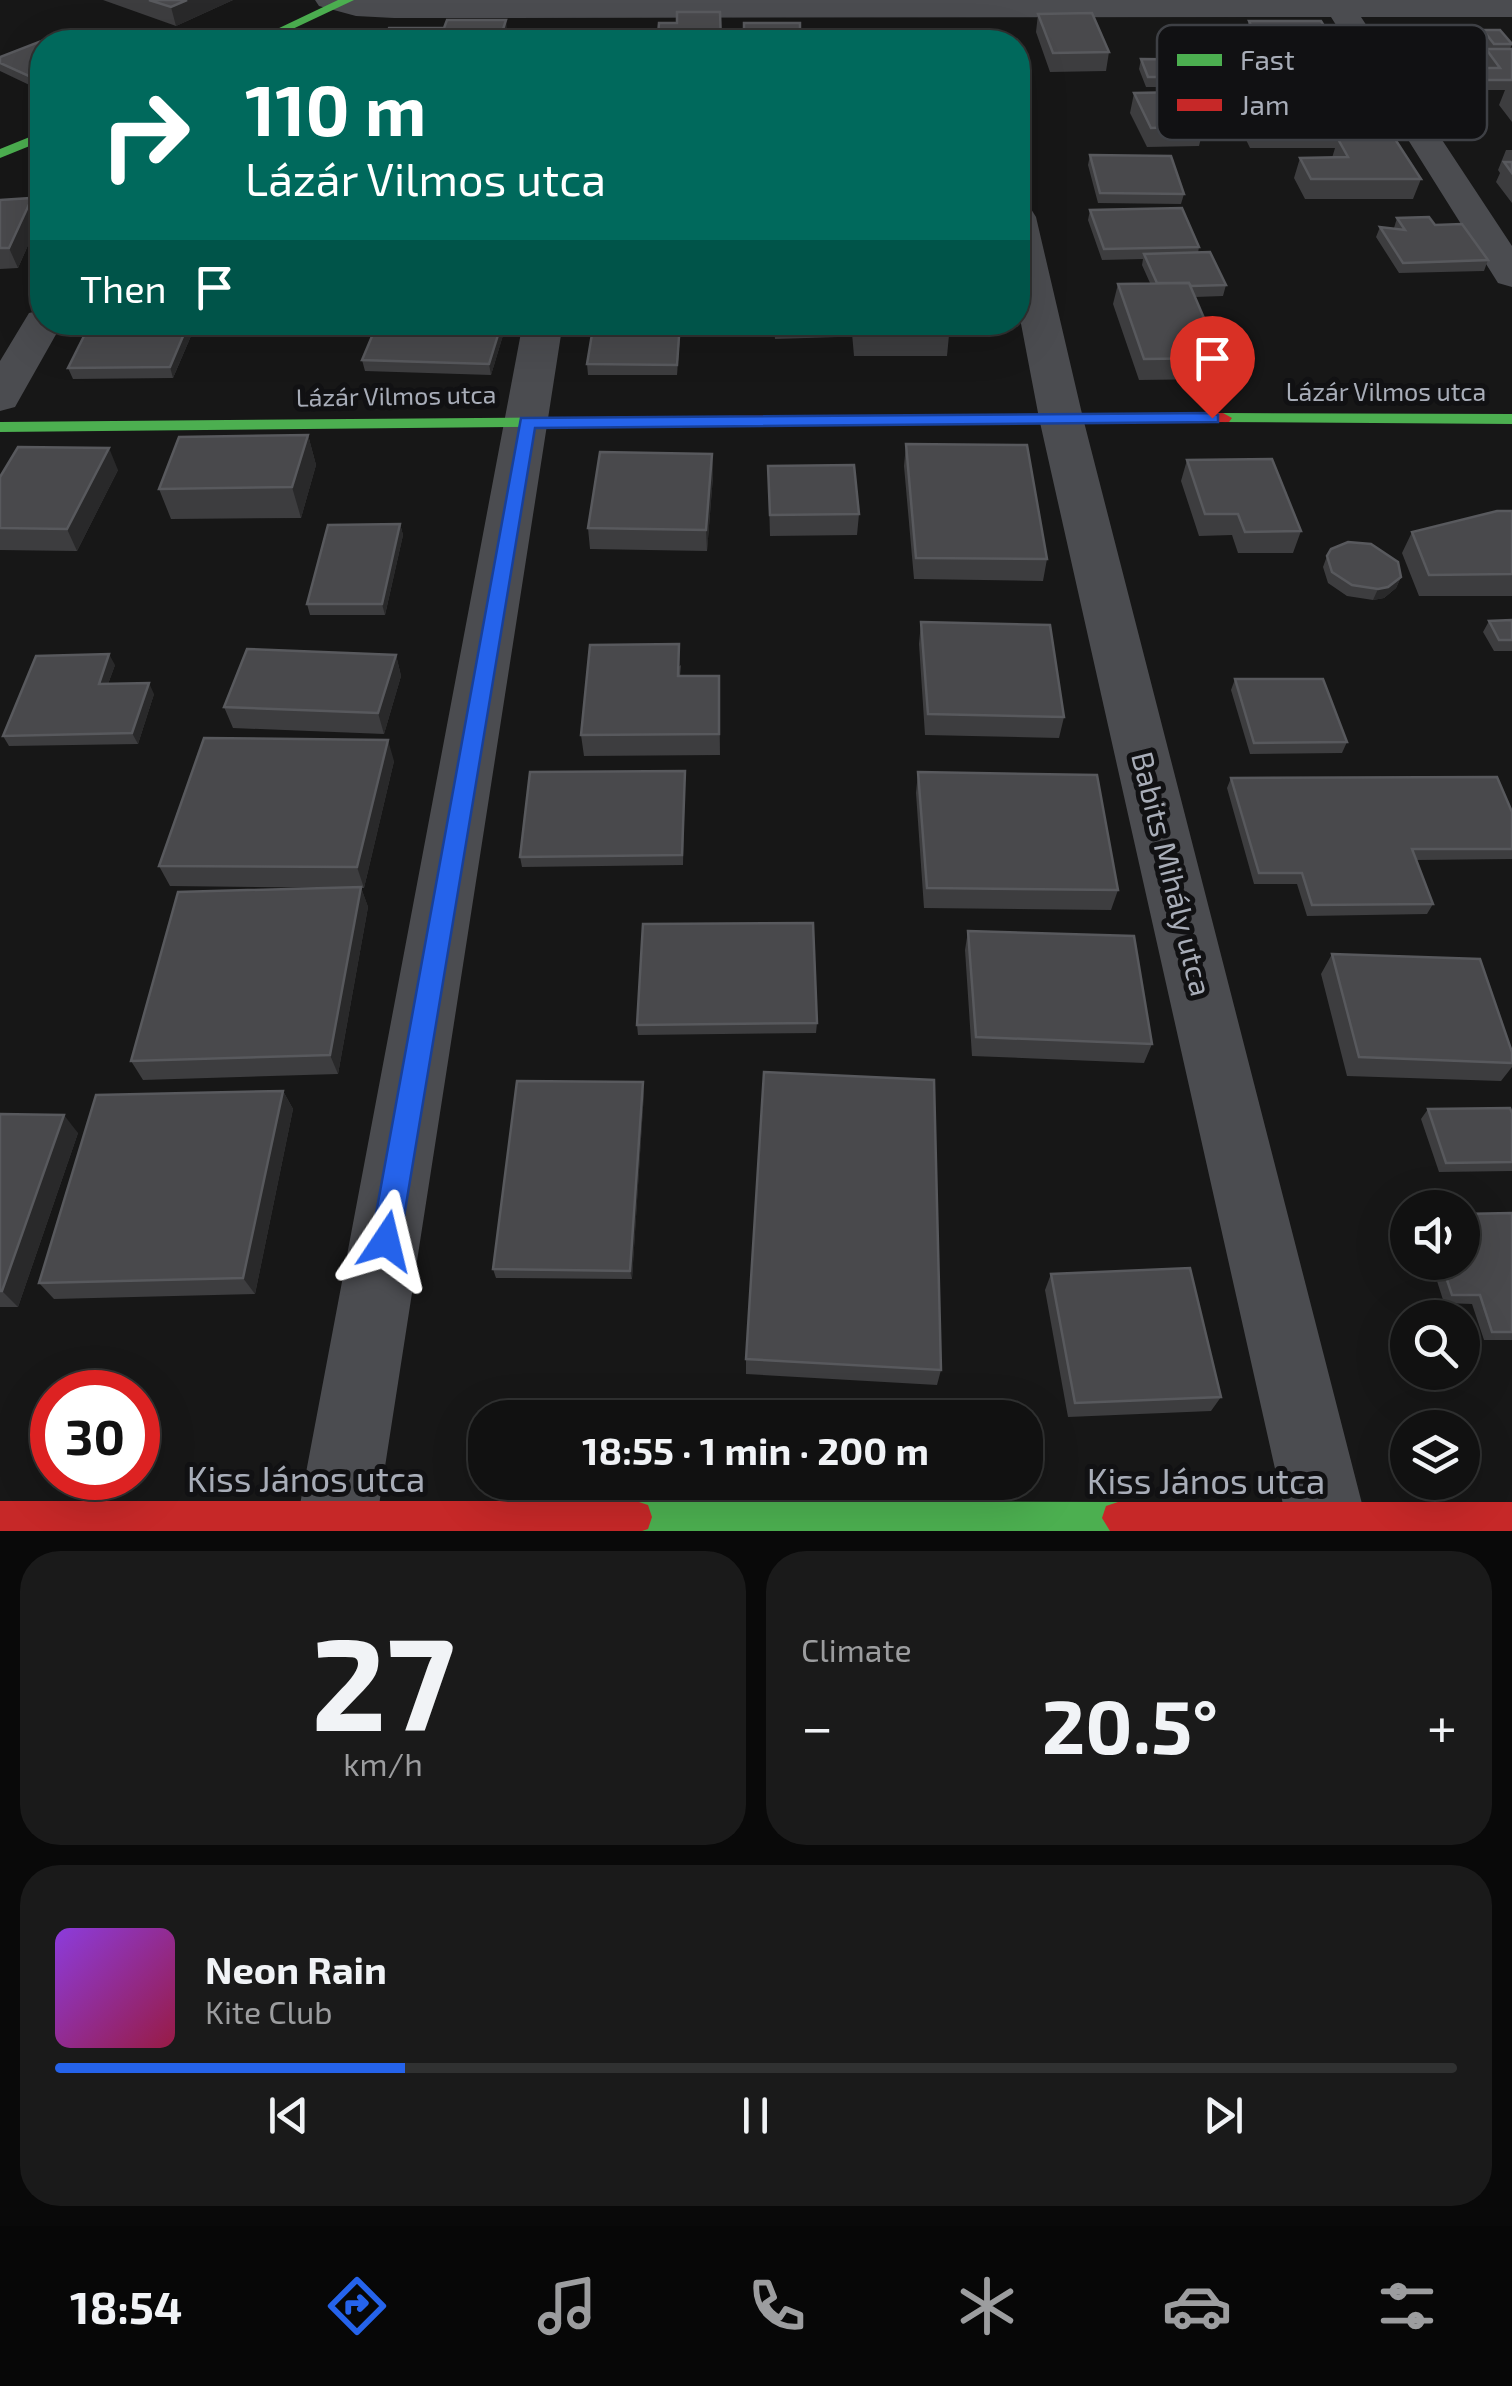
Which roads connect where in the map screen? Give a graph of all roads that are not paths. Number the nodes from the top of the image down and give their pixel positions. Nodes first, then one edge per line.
1 (339, 1) edge
2 (972, 4) edge
3 (1337, 4) edge
4 (1512, 8) edge
5 (594, 10) junction
6 (280, 30) edge
7 (590, 30) edge
8 (977, 30) edge
9 (1425, 140) edge
10 (30, 141) edge
11 (0, 154) edge
12 (1030, 272) edge
13 (1512, 275) edge
14 (36, 335) edge
15 (541, 335) edge
16 (0, 398) edge
17 (1061, 418) junction
18 (1512, 420) edge
19 (527, 422) junction
20 (0, 427) edge
21 (0, 1517) edge
22 (1512, 1518) edge
23 (337, 1523) edge
24 (1328, 1524) edge

1 - 5 street
1 - 6 street
2 - 3 street
2 - 5 street
2 - 8 street
3 - 4 street
5 - 7 street
9 - 13 street
10 - 11 street
12 - 17 street, Babits Mihály utca
14 - 16 street
15 - 19 street
17 - 18 street, Lázár Vilmos utca
17 - 19 street, Lázár Vilmos utca
17 - 24 street, Babits Mihály utca
19 - 20 street, Lázár Vilmos utca
19 - 23 street
21 - 23 street, Kiss János utca
22 - 24 street, Kiss János utca
23 - 24 street, Kiss János utca

